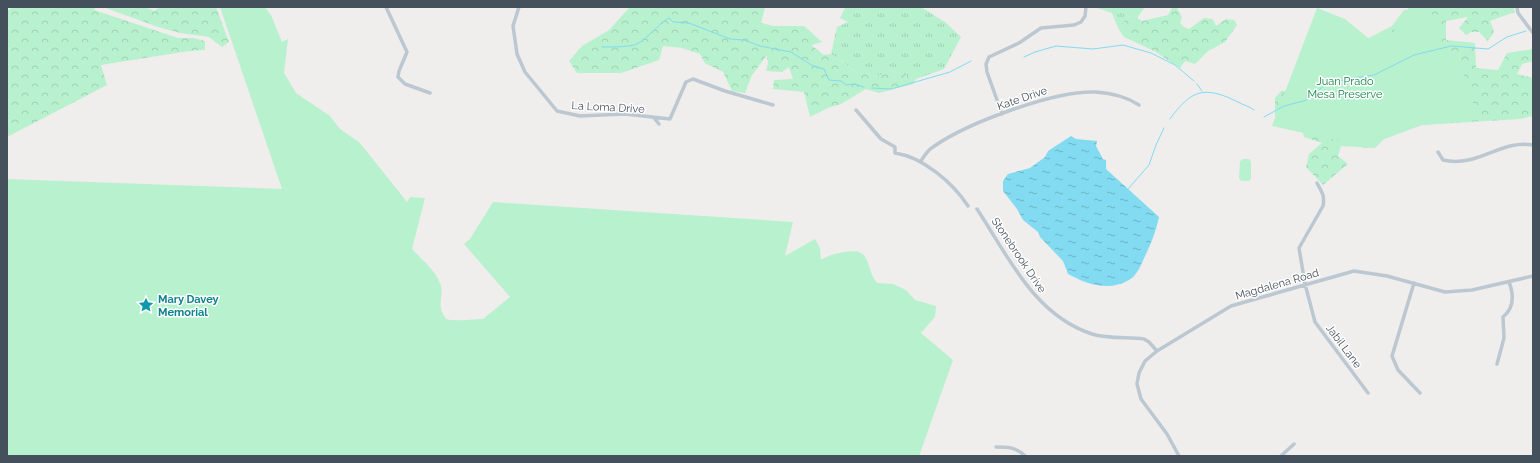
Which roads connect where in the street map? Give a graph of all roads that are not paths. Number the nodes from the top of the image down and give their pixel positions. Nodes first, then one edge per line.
1 (386, 7) edge
2 (519, 7) edge
3 (1086, 7) edge
4 (1517, 7) edge
5 (1533, 33) edge
6 (430, 93) dead end
7 (773, 105) dead end
8 (1139, 105) dead end
9 (856, 110) dead end
10 (1002, 114) junction
11 (654, 118) junction
12 (658, 124) dead end
13 (1533, 145) edge
14 (1438, 152) dead end
15 (921, 161) junction
16 (1317, 183) dead end
17 (968, 206) dead end
18 (977, 209) dead end
19 (1533, 276) edge
20 (1509, 282) junction
21 (1414, 283) junction
22 (1305, 284) junction
23 (1157, 350) junction
24 (1497, 364) dead end
25 (1368, 393) dead end
26 (1420, 393) dead end
27 (1294, 444) dead end
28 (996, 447) dead end
29 (1025, 456) edge
30 (1179, 456) edge
31 (1281, 456) edge

1 - 6 street
2 - 11 street, La Loma Drive
3 - 10 street
4 - 5 street
7 - 11 street, La Loma Drive
8 - 10 street, Kate Drive
9 - 15 street
10 - 15 street, Kate Drive
11 - 12 street
13 - 14 street
15 - 17 street
16 - 22 street, Jabil Lane
18 - 23 street, Stonebrook Drive
19 - 20 street, Magdalena Road
20 - 21 street, Magdalena Road
20 - 24 street
21 - 22 street, Magdalena Road
21 - 26 street
22 - 23 street, Magdalena Road
22 - 25 street, Jabil Lane
23 - 30 street, Magdalena Road
27 - 31 street
28 - 29 street

